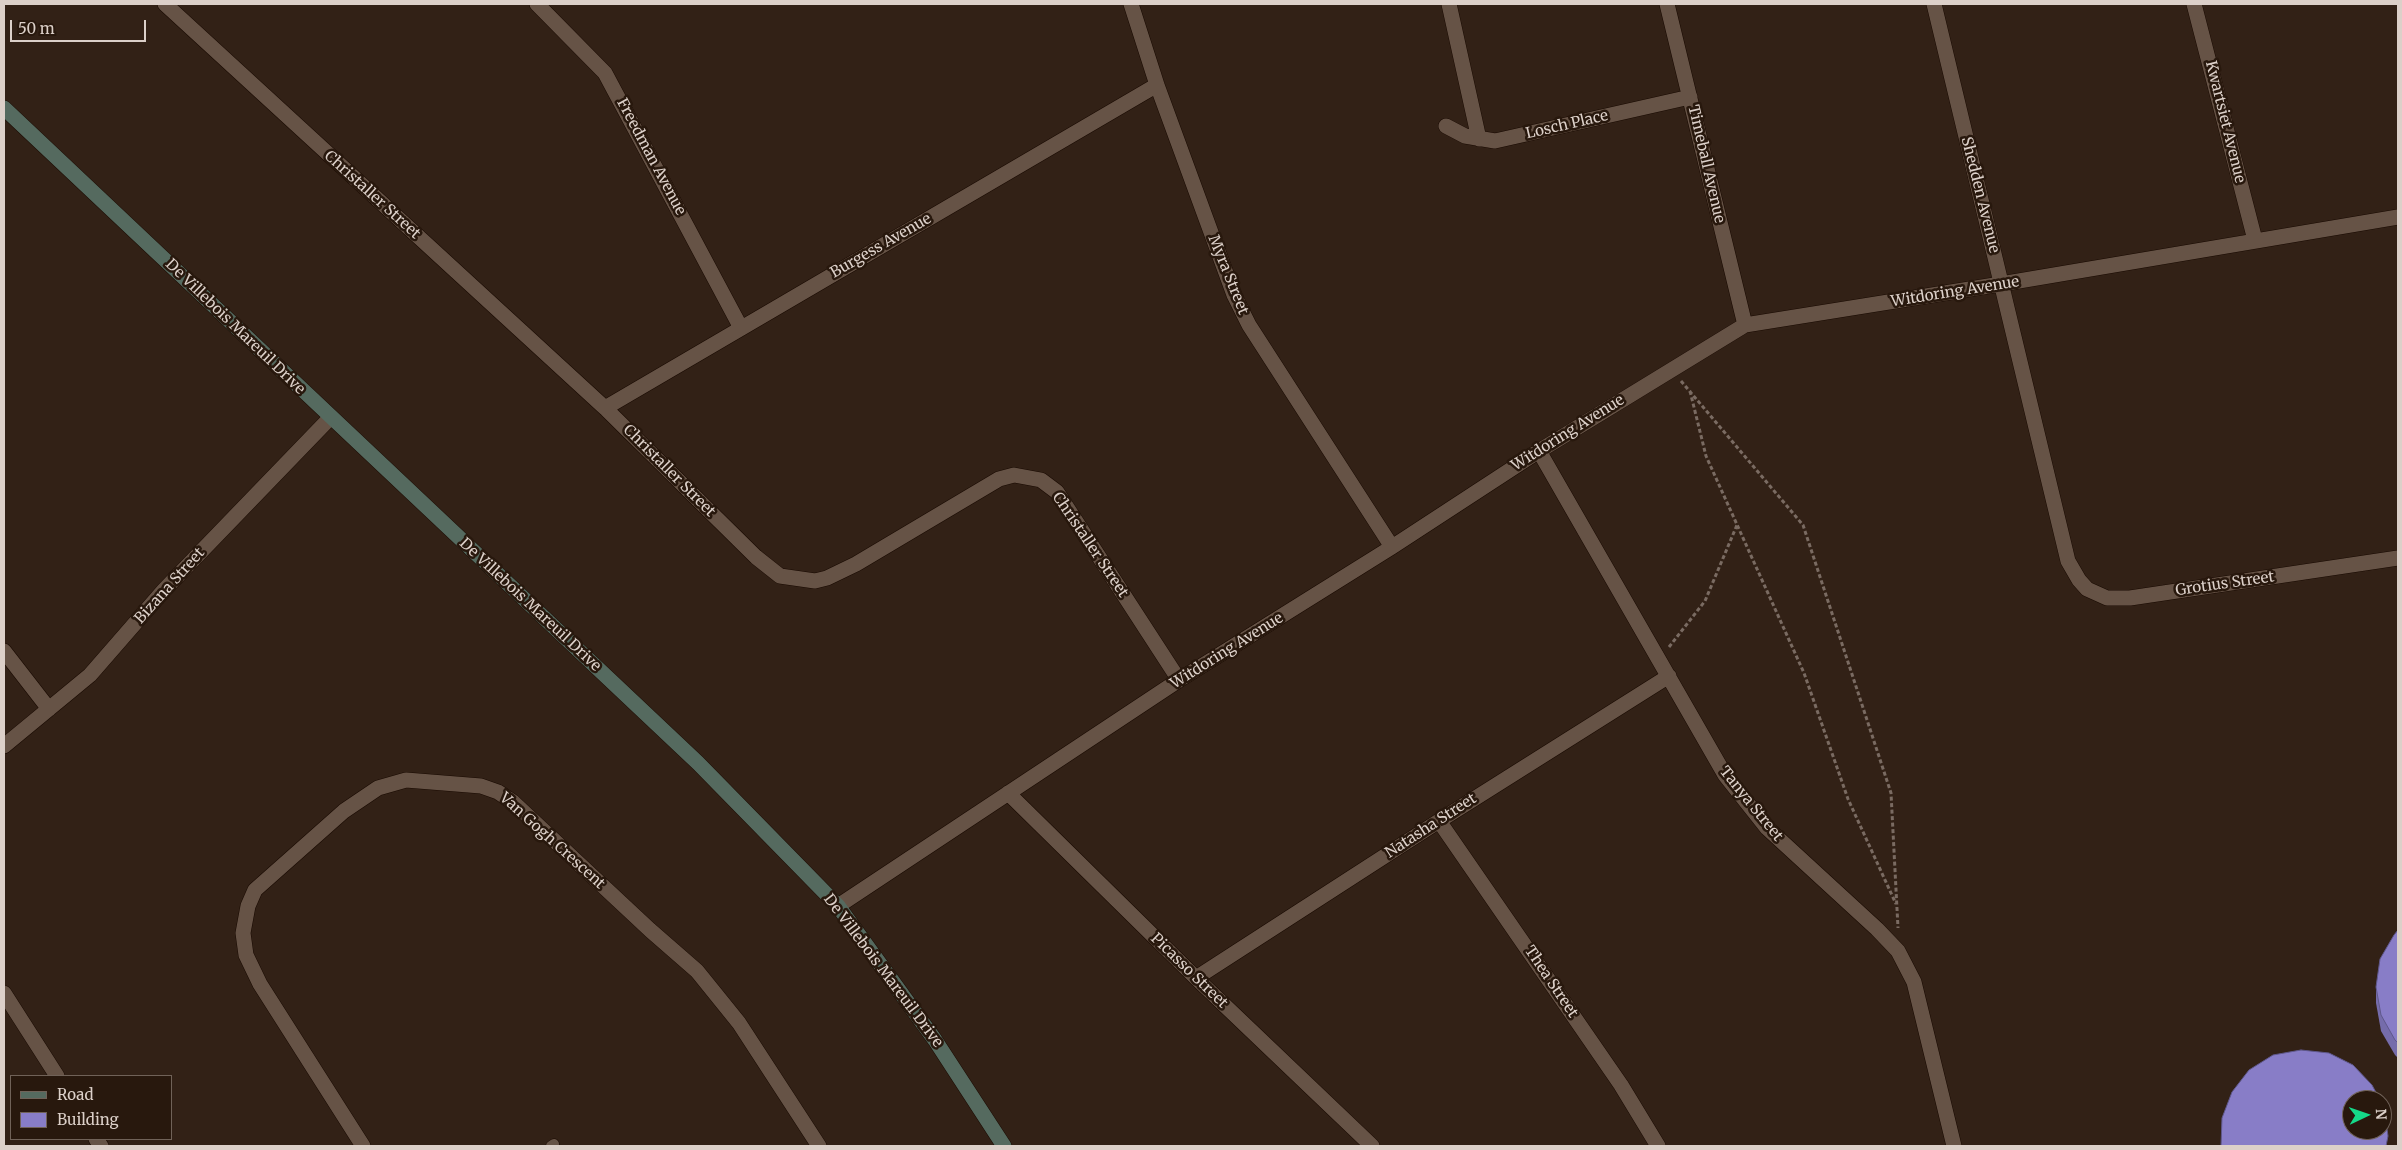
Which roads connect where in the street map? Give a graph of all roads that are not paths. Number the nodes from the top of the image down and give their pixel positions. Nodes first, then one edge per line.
1 (165, 4) edge
2 (537, 4) edge
3 (1131, 4) edge
4 (1449, 4) edge
5 (1667, 4) edge
6 (1934, 4) edge
7 (2194, 4) edge
8 (1157, 85) junction
9 (1690, 98) junction
10 (4, 108) edge
11 (1446, 126) dead end
12 (1479, 139) junction
13 (2398, 217) edge
14 (2255, 240) junction
15 (2002, 284) junction
16 (1745, 325) junction
17 (741, 328) junction
18 (605, 408) junction
19 (330, 418) junction
20 (1539, 450) junction
21 (1392, 547) junction
22 (2398, 558) edge
23 (2068, 561) joint
24 (4, 651) edge
25 (1669, 676) junction
26 (1179, 680) junction
27 (49, 709) junction
28 (4, 746) edge
29 (1008, 793) junction
30 (1439, 820) junction
31 (838, 906) junction
32 (1196, 978) junction
33 (4, 993) edge
34 (56, 1075) edge
35 (363, 1146) edge
36 (819, 1146) edge
37 (1004, 1146) edge
38 (1372, 1146) edge
39 (1658, 1146) edge
40 (1954, 1146) edge

1 - 18 street, Christaller Street
2 - 17 street, Freedman Avenue
3 - 8 street, Myra Street
4 - 12 street
5 - 9 street, Timeball Avenue
6 - 15 street, Shedden Avenue
7 - 14 street, Kwartsiet Avenue
8 - 17 street, Burgess Avenue
8 - 21 street, Myra Street
9 - 12 street, Losch Place
9 - 16 street, Timeball Avenue
10 - 19 main road, De Villebois Mareuil Drive
11 - 12 street, Losch Place
13 - 14 street, Witdoring Avenue
14 - 15 street, Witdoring Avenue
15 - 16 street, Witdoring Avenue
15 - 23 street, Shedden Avenue
16 - 20 street, Witdoring Avenue
17 - 18 street, Burgess Avenue
18 - 26 street, Christaller Street
19 - 27 street, Bizana Street
19 - 31 main road, De Villebois Mareuil Drive
20 - 21 street, Witdoring Avenue
20 - 25 street, Tanya Street
21 - 26 street, Witdoring Avenue
22 - 23 street, Grotius Street
24 - 27 street
25 - 30 street, Natasha Street
25 - 40 street, Tanya Street
26 - 29 street, Witdoring Avenue
27 - 28 street, Bizana Street
29 - 31 street, Witdoring Avenue
29 - 32 street, Picasso Street
30 - 32 street, Natasha Street
30 - 39 street, Thea Street
31 - 37 main road, De Villebois Mareuil Drive
32 - 38 street, Picasso Street
33 - 34 street
35 - 36 street, Van Gogh Crescent

